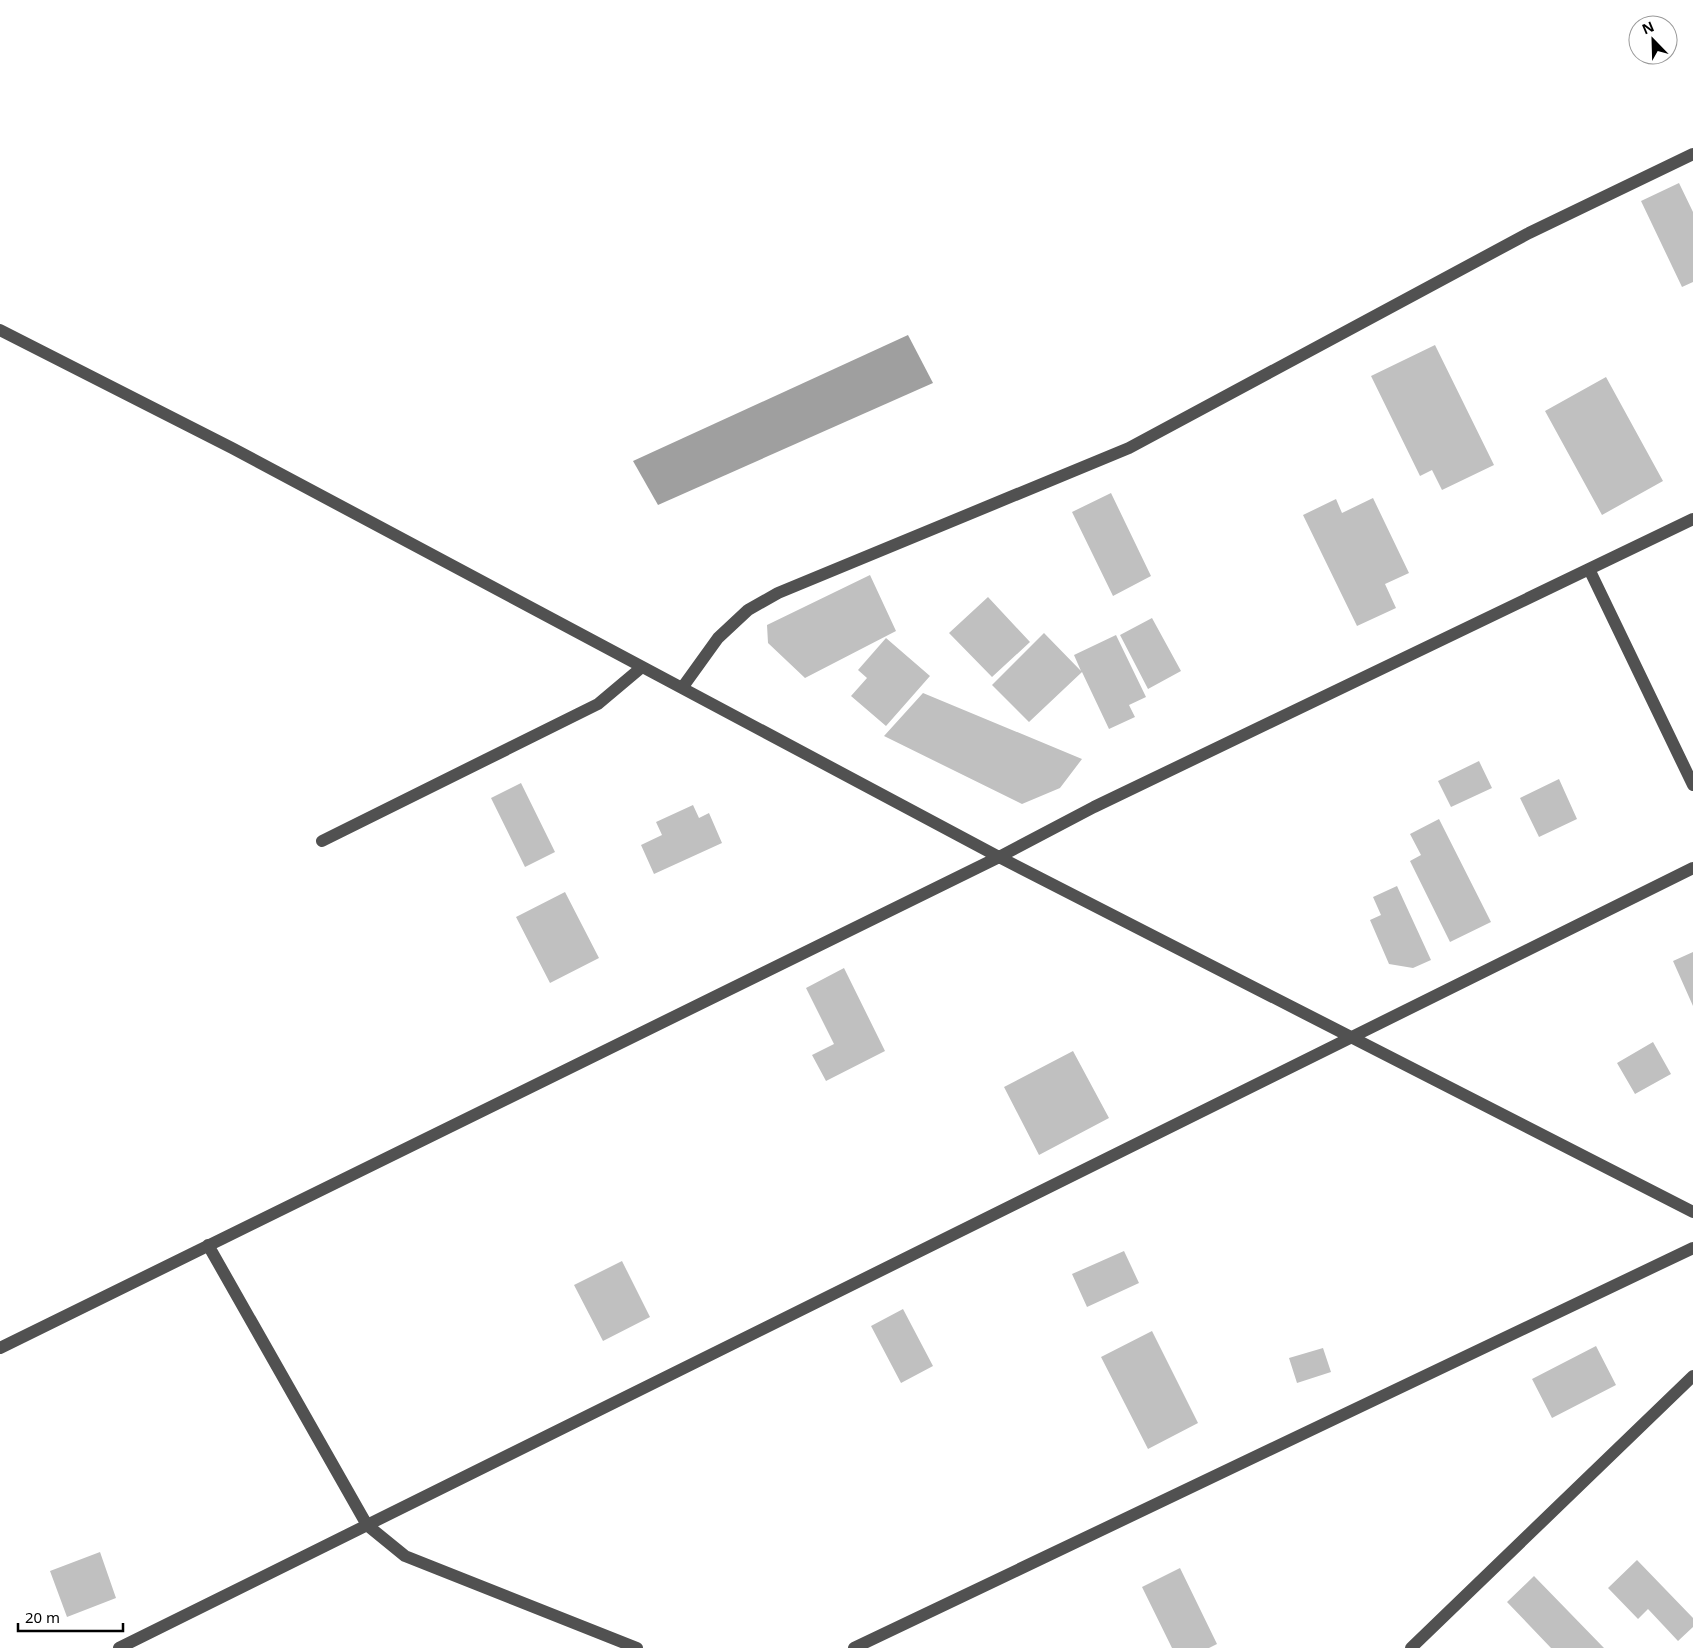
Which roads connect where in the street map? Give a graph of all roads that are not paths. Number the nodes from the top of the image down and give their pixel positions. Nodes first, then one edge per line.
1 (1693, 154) edge
2 (0, 330) edge
3 (1693, 518) edge
4 (1589, 569) junction
5 (642, 667) junction
6 (682, 688) junction
7 (1693, 785) edge
8 (322, 841) dead end
9 (999, 857) junction
10 (1693, 868) edge
11 (1351, 1037) junction
12 (1693, 1212) edge
13 (208, 1245) junction
14 (1693, 1248) edge
15 (0, 1348) edge
16 (1693, 1376) edge
17 (368, 1525) junction
18 (119, 1648) edge
19 (637, 1648) edge
20 (854, 1648) edge
21 (1411, 1648) edge

1 - 6 street
2 - 5 street
3 - 4 street
4 - 7 street
4 - 9 street
5 - 6 street
5 - 8 street
6 - 9 street
9 - 11 street
9 - 13 street
10 - 11 street
11 - 12 street
11 - 17 street
13 - 15 street
13 - 17 street
14 - 20 street
16 - 21 street
17 - 18 street
17 - 19 street

